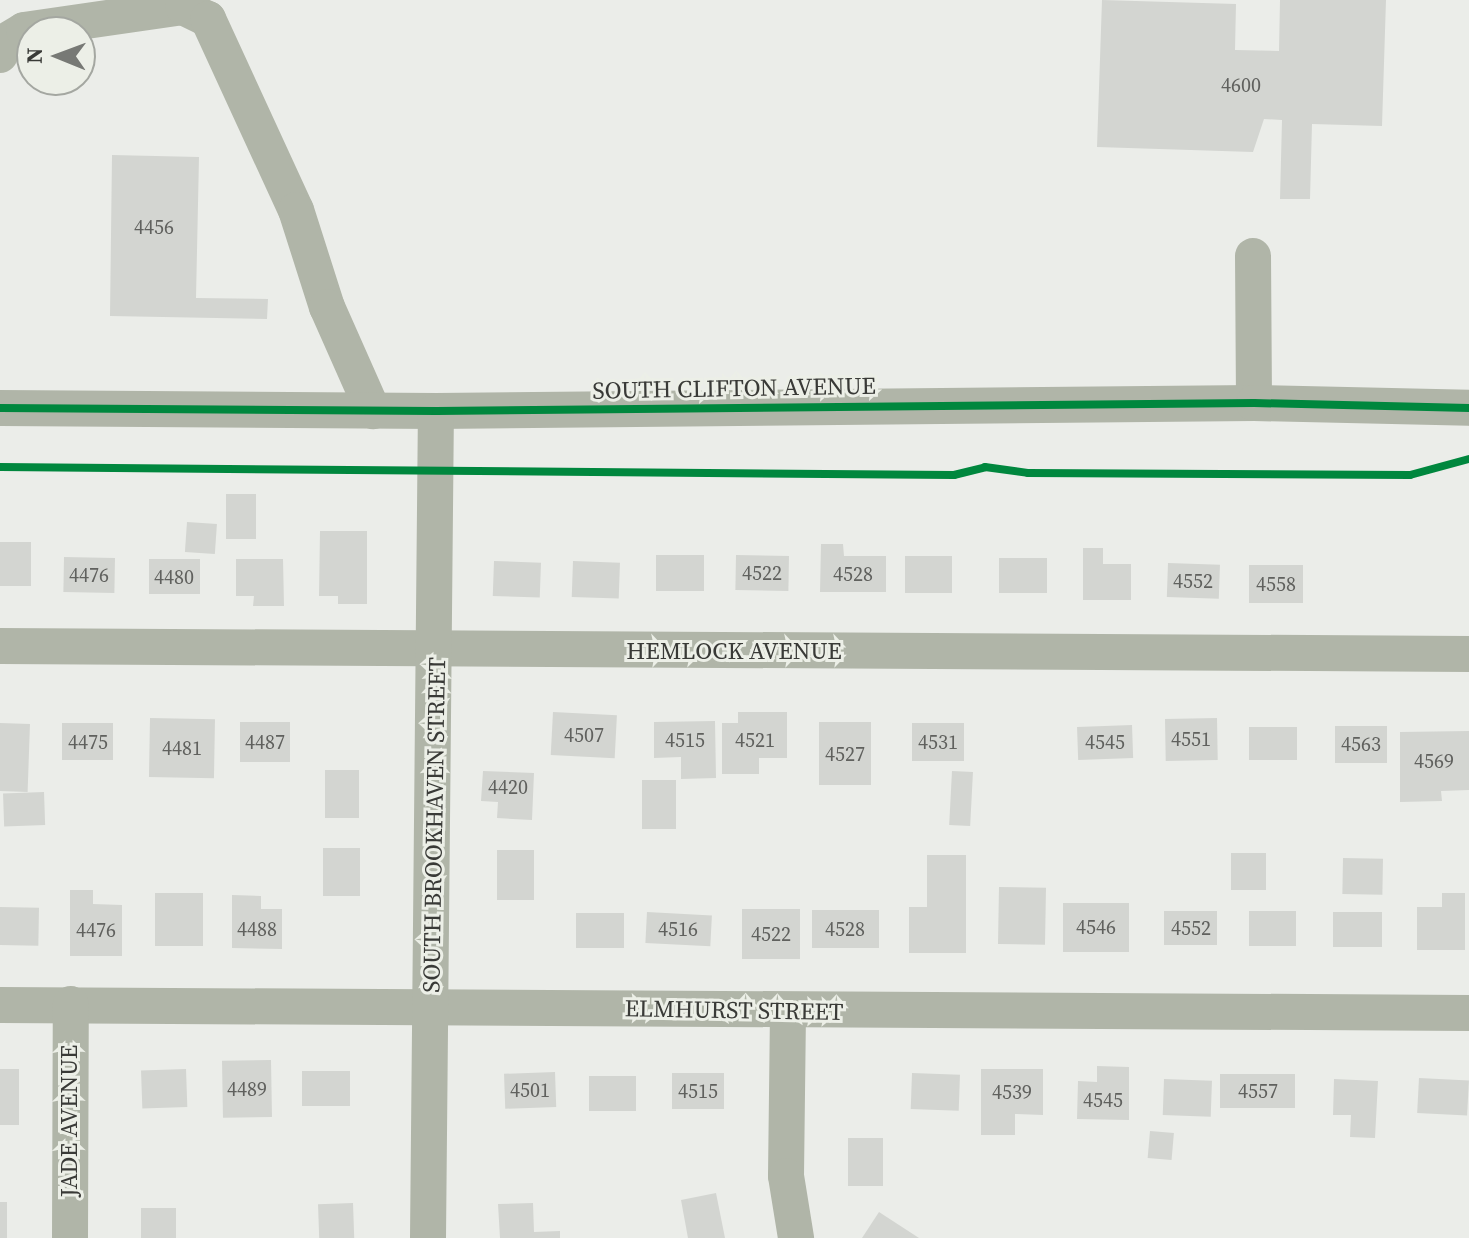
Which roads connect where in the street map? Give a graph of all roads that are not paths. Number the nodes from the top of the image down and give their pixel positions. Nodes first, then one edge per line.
1 (0, 55) edge
2 (1253, 256) dead end
3 (1254, 403) junction
4 (0, 408) edge
5 (1469, 408) edge
6 (373, 411) junction
7 (436, 411) junction
8 (0, 646) edge
9 (436, 649) junction
10 (1469, 654) edge
11 (71, 1004) junction
12 (432, 1004) junction
13 (0, 1005) edge
14 (788, 1012) junction
15 (1469, 1013) edge
16 (70, 1238) edge
17 (428, 1238) edge
18 (796, 1238) edge

1 - 6 street
2 - 3 street
3 - 5 street, SOUTH CLIFTON AVENUE
3 - 7 street, SOUTH CLIFTON AVENUE
4 - 6 street, SOUTH CLIFTON AVENUE
6 - 7 street, SOUTH CLIFTON AVENUE
7 - 9 street, SOUTH BROOKHAVEN STREET
8 - 9 street, HEMLOCK AVENUE
9 - 10 street, HEMLOCK AVENUE
9 - 12 street, SOUTH BROOKHAVEN STREET
11 - 12 street, ELMHURST STREET
11 - 13 street, ELMHURST STREET
11 - 16 street, JADE AVENUE
12 - 14 street, ELMHURST STREET
12 - 17 street, SOUTH BROOKHAVEN STREET
14 - 15 street, ELMHURST STREET
14 - 18 street

